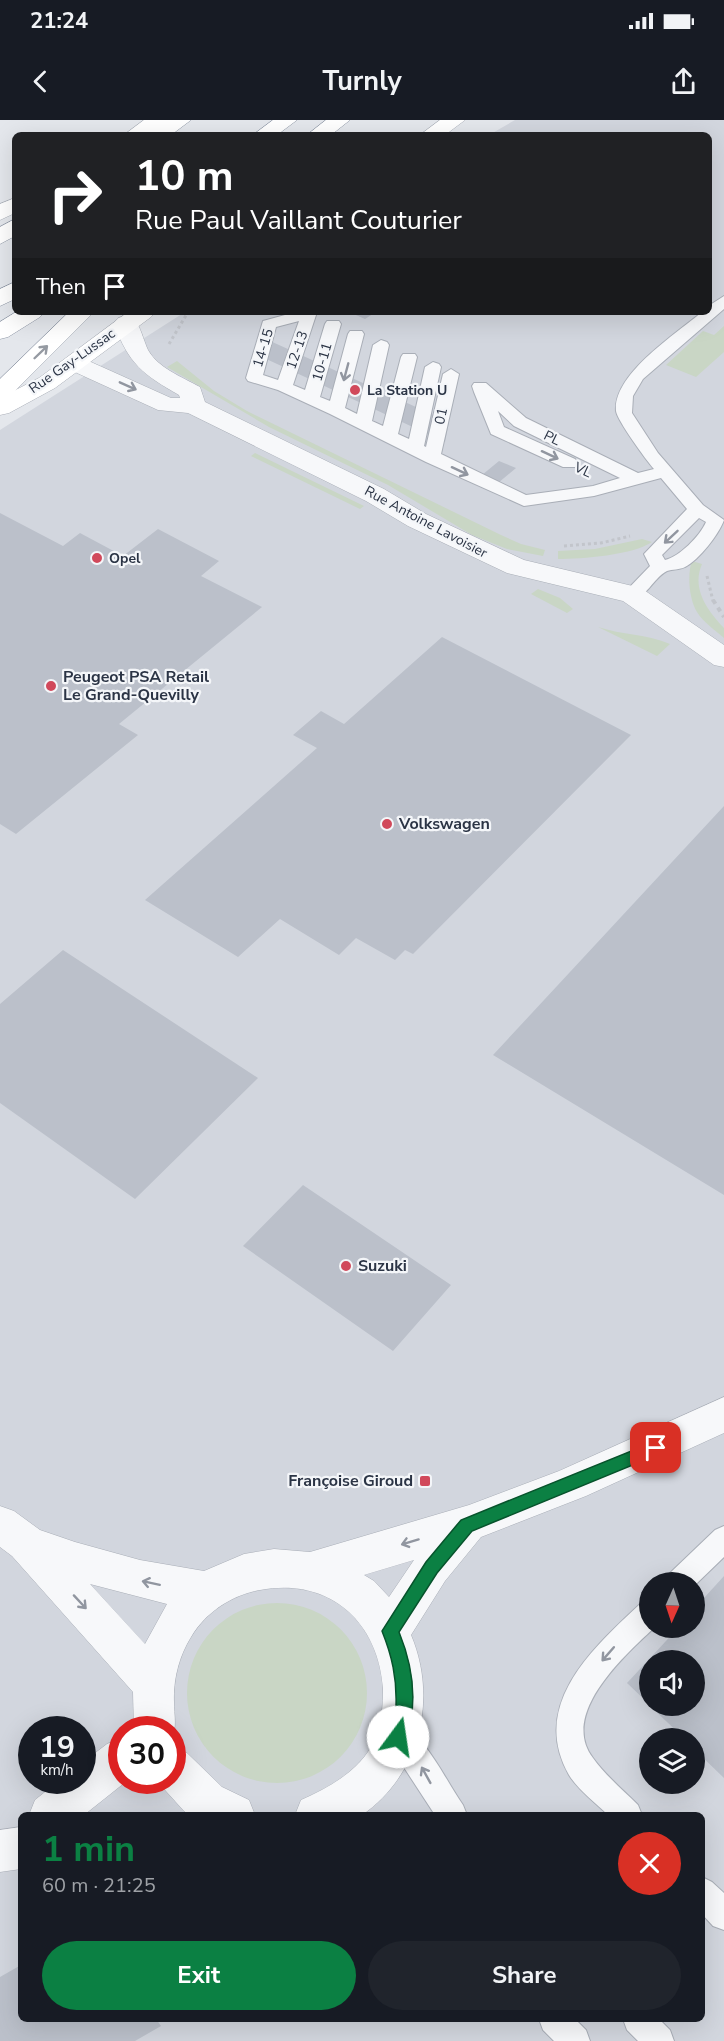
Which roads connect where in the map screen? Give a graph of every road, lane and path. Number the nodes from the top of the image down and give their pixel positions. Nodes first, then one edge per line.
1 (159, 120) edge
2 (181, 120) edge
3 (287, 120) edge
4 (340, 120) edge
5 (455, 120) edge
6 (139, 132) edge
7 (162, 132) edge
8 (268, 132) edge
9 (322, 132) edge
10 (435, 132) edge
11 (724, 301) edge
12 (712, 311) edge
13 (27, 315) edge
14 (79, 315) edge
15 (187, 315) edge
16 (303, 315) edge
17 (309, 315) edge
18 (707, 315) edge
19 (135, 318) edge
20 (333, 324) dead end
21 (0, 332) edge
22 (356, 334) dead end
23 (381, 345) dead end
24 (171, 350) dead end
25 (409, 357) dead end
26 (74, 363) junction
27 (434, 367) dead end
28 (451, 374) dead end
29 (480, 386) joint
30 (284, 387) junction
31 (0, 392) edge
32 (311, 399) junction
33 (193, 406) junction
34 (0, 408) edge
35 (336, 410) junction
36 (363, 423) junction
37 (389, 436) junction
38 (415, 448) junction
39 (432, 458) junction
40 (665, 471) junction
41 (634, 478) junction
42 (614, 484) junction
43 (697, 509) junction
44 (660, 567) junction
45 (707, 571) dead end
46 (632, 594) junction
47 (724, 617) edge
48 (724, 658) edge
49 (724, 1414) edge
50 (467, 1525) junction
51 (13, 1534) edge
52 (724, 1539) edge
53 (309, 1571) junction
54 (690, 1572) edge
55 (209, 1591) junction
56 (639, 1624) edge
57 (390, 1631) junction
58 (152, 1682) junction
59 (153, 1716) edge
60 (398, 1737) junction
61 (108, 1770) edge
62 (186, 1785) edge
63 (54, 1812) edge
64 (213, 1812) edge
65 (331, 1812) edge
66 (451, 1812) edge
67 (625, 1812) edge
68 (705, 1895) edge
69 (724, 1915) edge
70 (557, 2022) edge
71 (642, 2022) edge
72 (575, 2041) edge
73 (659, 2041) edge

1 - 6 main road
2 - 7 main road
3 - 8 main road
4 - 9 main road
5 - 10 main road
11 - 12 lane
13 - 21 main road
31 -> 14 main road
15 - 24 path
16 - 30 lane, 14-15
17 - 30 lane, 12-13
18 - 40 lane
19 - 26 main road, Rue Gay-Lussac
19 - 33 street, Rue Antoine Lavoisier
20 - 32 lane, 10-11
22 -> 35 lane
23 - 36 lane
25 - 37 lane
26 -> 33 street, Rue Antoine Lavoisier
26 - 34 main road, Rue Gay-Lussac
27 - 38 lane
28 - 39 lane, 01
29 - 41 lane, PL
29 -> 42 lane, VL
30 - 32 lane
32 - 35 lane
33 - 46 street, Rue Antoine Lavoisier
35 - 36 lane
36 - 37 lane
37 - 38 lane
38 - 39 lane
39 -> 42 lane
40 - 41 lane
40 - 43 lane
41 - 42 lane
43 -> 44 lane
43 - 44 lane
44 - 46 lane
45 - 47 path
46 - 48 street, Rue Antoine Lavoisier
49 - 50 street
50 -> 53 street
50 - 57 street
55 -> 51 street
51 -> 58 street
52 - 54 lane
53 - 55 street
53 - 57 street
55 - 58 street
56 -> 67 lane
57 - 60 street
58 - 59 street
60 - 65 street
66 -> 60 lane
61 - 63 street
62 - 64 street
68 - 69 lane
70 - 72 lane
71 - 73 lane

